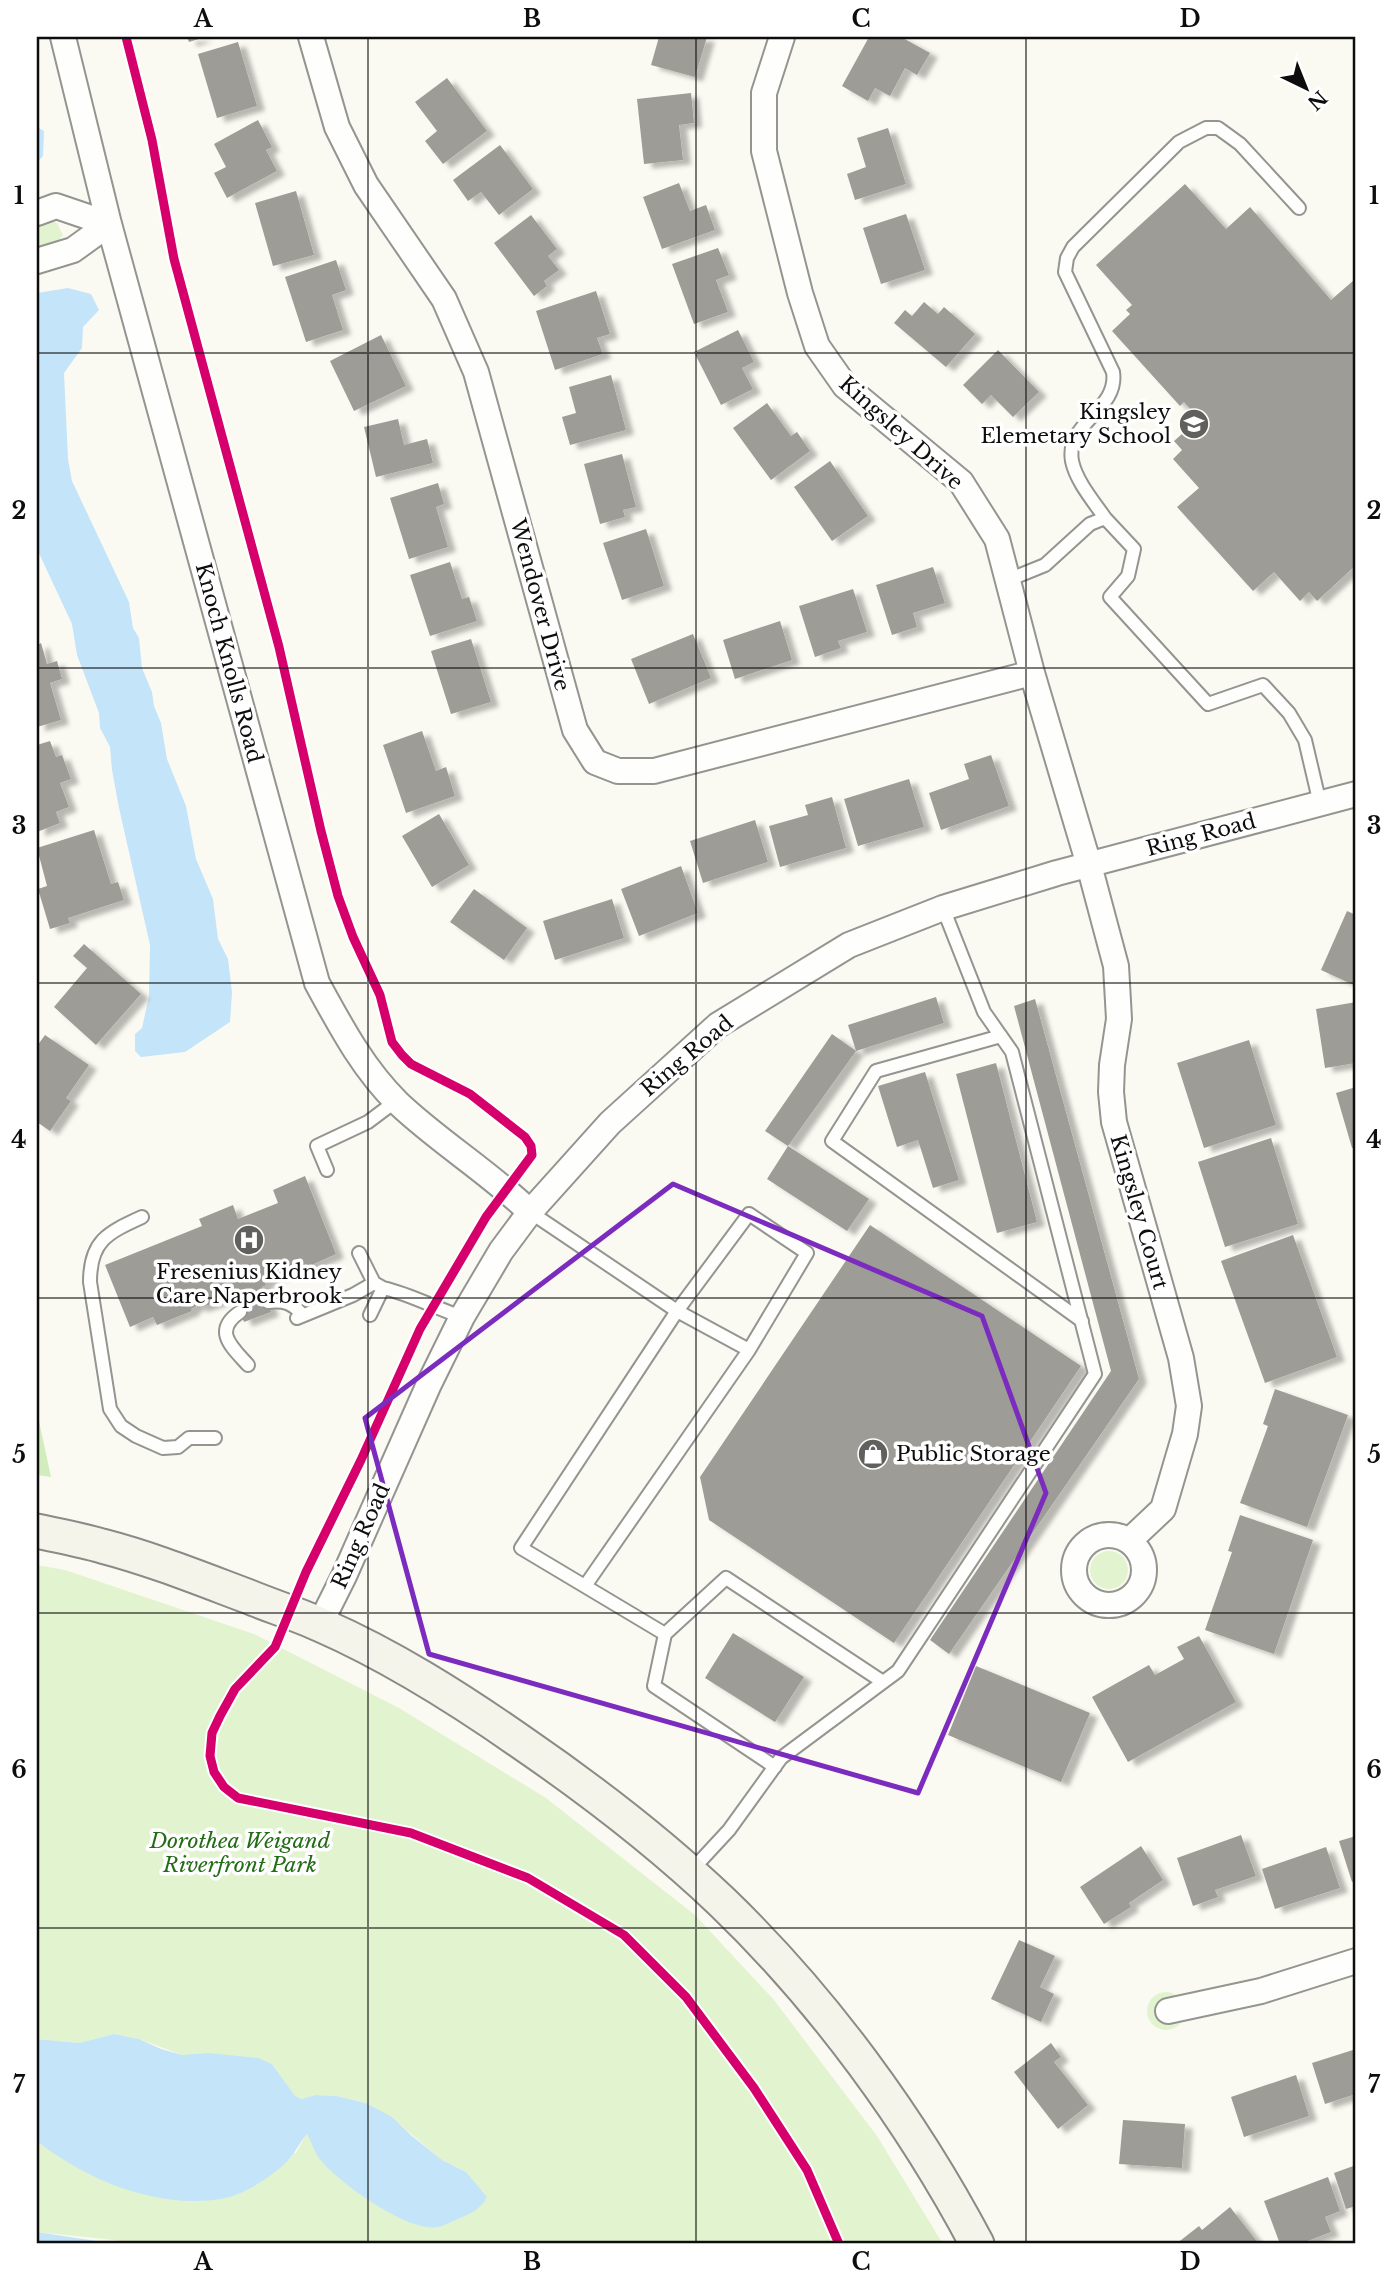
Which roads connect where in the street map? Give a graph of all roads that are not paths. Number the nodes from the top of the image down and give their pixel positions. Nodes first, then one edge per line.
1 (63, 37) edge
2 (311, 37) edge
3 (782, 37) edge
4 (1299, 208) dead end
5 (37, 213) edge
6 (109, 224) junction
7 (37, 261) edge
8 (1105, 518) junction
9 (1007, 580) junction
10 (1032, 673) junction
11 (1356, 794) edge
12 (1321, 804) junction
13 (1089, 865) junction
14 (943, 908) junction
15 (1001, 1035) junction
16 (396, 1101) junction
17 (327, 1170) dead end
18 (530, 1212) junction
19 (142, 1217) dead end
20 (359, 1252) dead end
21 (379, 1285) junction
22 (268, 1302) dead end
23 (677, 1311) junction
24 (240, 1312) dead end
25 (370, 1315) dead end
26 (462, 1317) junction
27 (1082, 1321) junction
28 (749, 1350) junction
29 (248, 1365) dead end
30 (215, 1438) dead end
31 (37, 1531) edge
32 (1129, 1541) dead end
33 (585, 1587) junction
34 (320, 1624) junction
35 (665, 1634) junction
36 (883, 1682) junction
37 (775, 1767) junction
38 (689, 1872) junction
39 (1356, 1961) edge
40 (1168, 2011) dead end
41 (977, 2244) edge

1 - 6 street, Knoch Knolls Road
2 - 10 street, Wendover Drive
3 - 9 street, Kingsley Drive
4 - 8 lane
5 - 6 street
6 - 7 street
6 - 16 street, Knoch Knolls Road
8 - 9 lane
8 - 12 lane
9 - 10 street, Kingsley Drive
10 - 13 street, Kingsley Drive
11 - 12 street, Ring Road
12 - 13 street, Ring Road
13 - 14 street, Ring Road
13 - 32 street, Kingsley Court
14 - 15 lane
14 - 18 street, Ring Road
15 - 27 lane
15 - 27 lane
16 - 17 lane
16 - 18 street, Knoch Knolls Road
18 - 23 lane
18 - 26 street, Ring Road
19 - 30 lane
20 - 21 lane
21 - 22 lane
21 - 25 lane
21 - 26 lane
23 - 28 lane
23 - 28 lane
23 - 33 lane
24 - 29 lane
26 - 34 street, Ring Road
27 - 36 lane
28 - 33 lane
31 - 34 main road
33 - 35 lane
34 - 38 main road
35 - 36 lane
35 - 37 lane
36 - 37 lane
37 - 38 lane
38 - 41 main road
39 - 40 street

